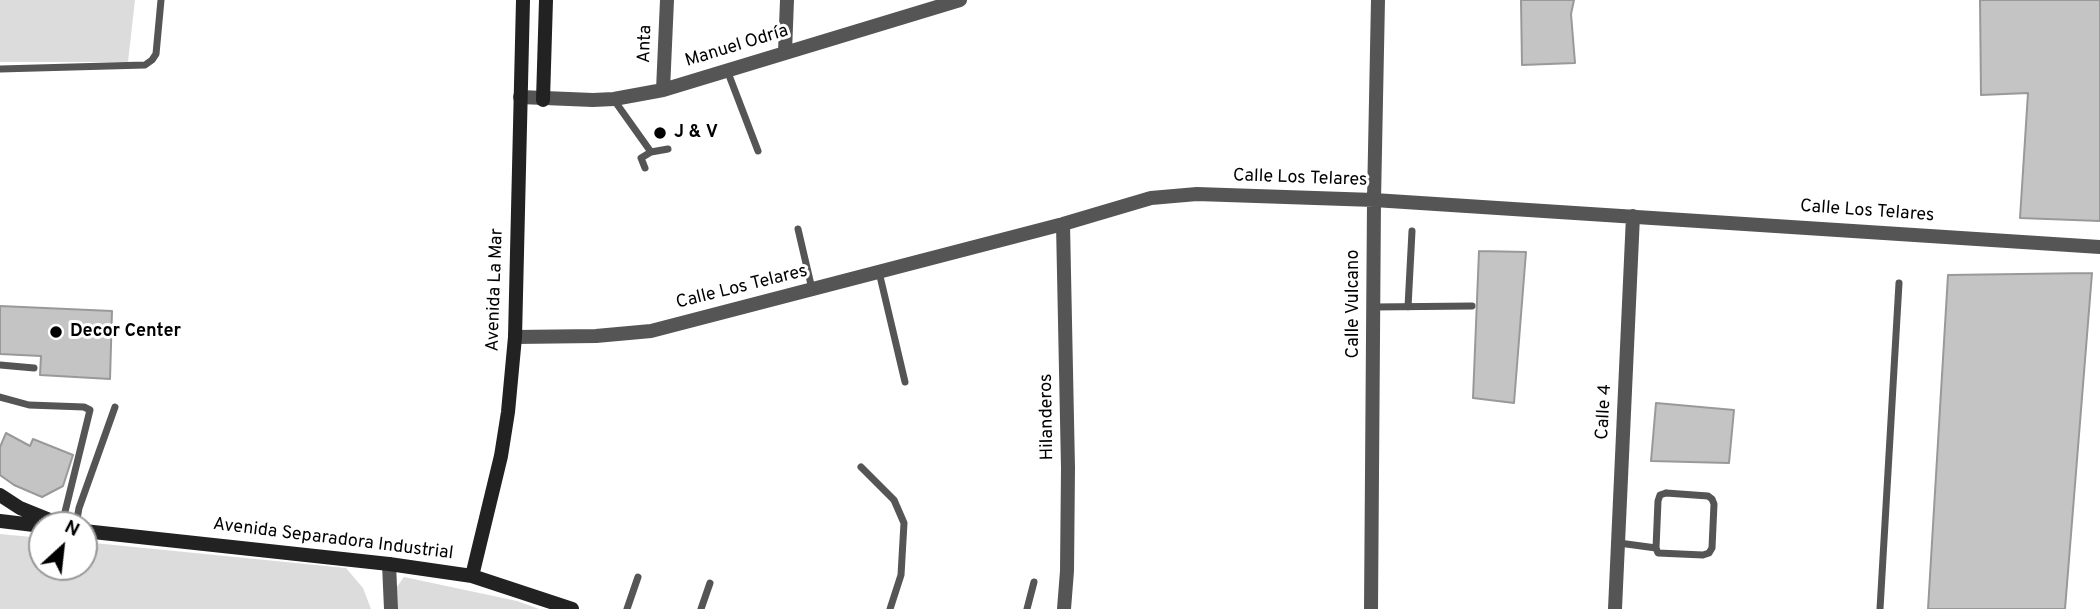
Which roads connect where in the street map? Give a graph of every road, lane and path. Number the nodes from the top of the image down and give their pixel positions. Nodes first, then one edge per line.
1 (161, 0) edge
2 (523, 0) edge
3 (546, 0) edge
4 (667, 0) edge
5 (787, 0) edge
6 (910, 0) edge
7 (960, 0) edge
8 (1378, 0) edge
9 (910, 15) junction
10 (785, 52) junction
11 (0, 69) edge
12 (727, 70) junction
13 (663, 90) junction
14 (520, 97) junction
15 (614, 99) junction
16 (542, 100) junction
17 (668, 149) dead end
18 (758, 151) dead end
19 (651, 152) junction
20 (645, 168) dead end
21 (1374, 200) junction
22 (1633, 216) junction
23 (1063, 224) junction
24 (799, 229) dead end
25 (1412, 231) dead end
26 (2100, 247) edge
27 (879, 272) junction
28 (1899, 283) dead end
29 (813, 290) junction
30 (1472, 306) dead end
31 (1373, 307) junction
32 (1408, 307) junction
33 (515, 337) junction
34 (0, 365) edge
35 (34, 368) dead end
36 (905, 382) dead end
37 (0, 397) edge
38 (115, 407) dead end
39 (861, 467) dead end
40 (0, 495) edge
41 (28, 511) edge
42 (65, 511) edge
43 (78, 511) edge
44 (0, 521) edge
45 (28, 524) edge
46 (98, 533) edge
47 (1618, 543) junction
48 (1656, 548) junction
49 (388, 564) junction
50 (472, 576) junction
51 (638, 577) dead end
52 (1034, 582) dead end
53 (710, 583) dead end
54 (391, 609) edge
55 (572, 609) edge
56 (627, 609) edge
57 (701, 609) edge
58 (890, 609) edge
59 (1027, 609) edge
60 (1064, 609) edge
61 (1371, 609) edge
62 (1615, 609) edge
63 (1880, 609) edge

1 - 11 lane
2 - 14 street, Avenida La Mar
3 - 16 street
4 - 13 street, Anta
5 - 10 street
6 - 9 street
7 - 9 street, Manuel Odría
8 - 21 street, Calle Vulcano
9 - 10 street, Manuel Odría
10 - 12 street, Manuel Odría
12 - 13 street, Manuel Odría
12 - 18 lane
13 - 15 street, Manuel Odría
14 - 16 street, Manuel Odría
14 - 33 street, Avenida La Mar
15 - 16 street, Manuel Odría
15 - 19 lane
17 - 19 lane
19 - 20 lane
21 - 22 street, Calle Los Telares
21 - 23 street, Calle Los Telares
21 - 31 street, Calle Vulcano
22 - 26 street, Calle Los Telares
22 - 47 street, Calle 4
23 - 27 street, Calle Los Telares
23 - 60 street, Hilanderos
24 - 29 lane
25 - 32 lane
27 - 29 street, Calle Los Telares
27 - 36 lane
28 - 63 lane
29 - 33 street, Calle Los Telares
30 - 32 lane
31 - 32 lane
31 - 61 street, Calle Vulcano
33 - 50 street, Avenida La Mar
34 - 35 lane
37 - 42 lane
38 - 43 lane
39 - 58 lane
40 - 41 street
44 - 45 street
46 - 49 street, Avenida Separadora Industrial
47 - 48 lane
47 - 62 street, Calle 4
48 - 48 lane
49 - 50 street, Avenida Separadora Industrial
49 - 54 street
50 - 55 street, Avenida Separadora Industrial
51 - 56 lane
52 - 59 lane
53 - 57 lane

